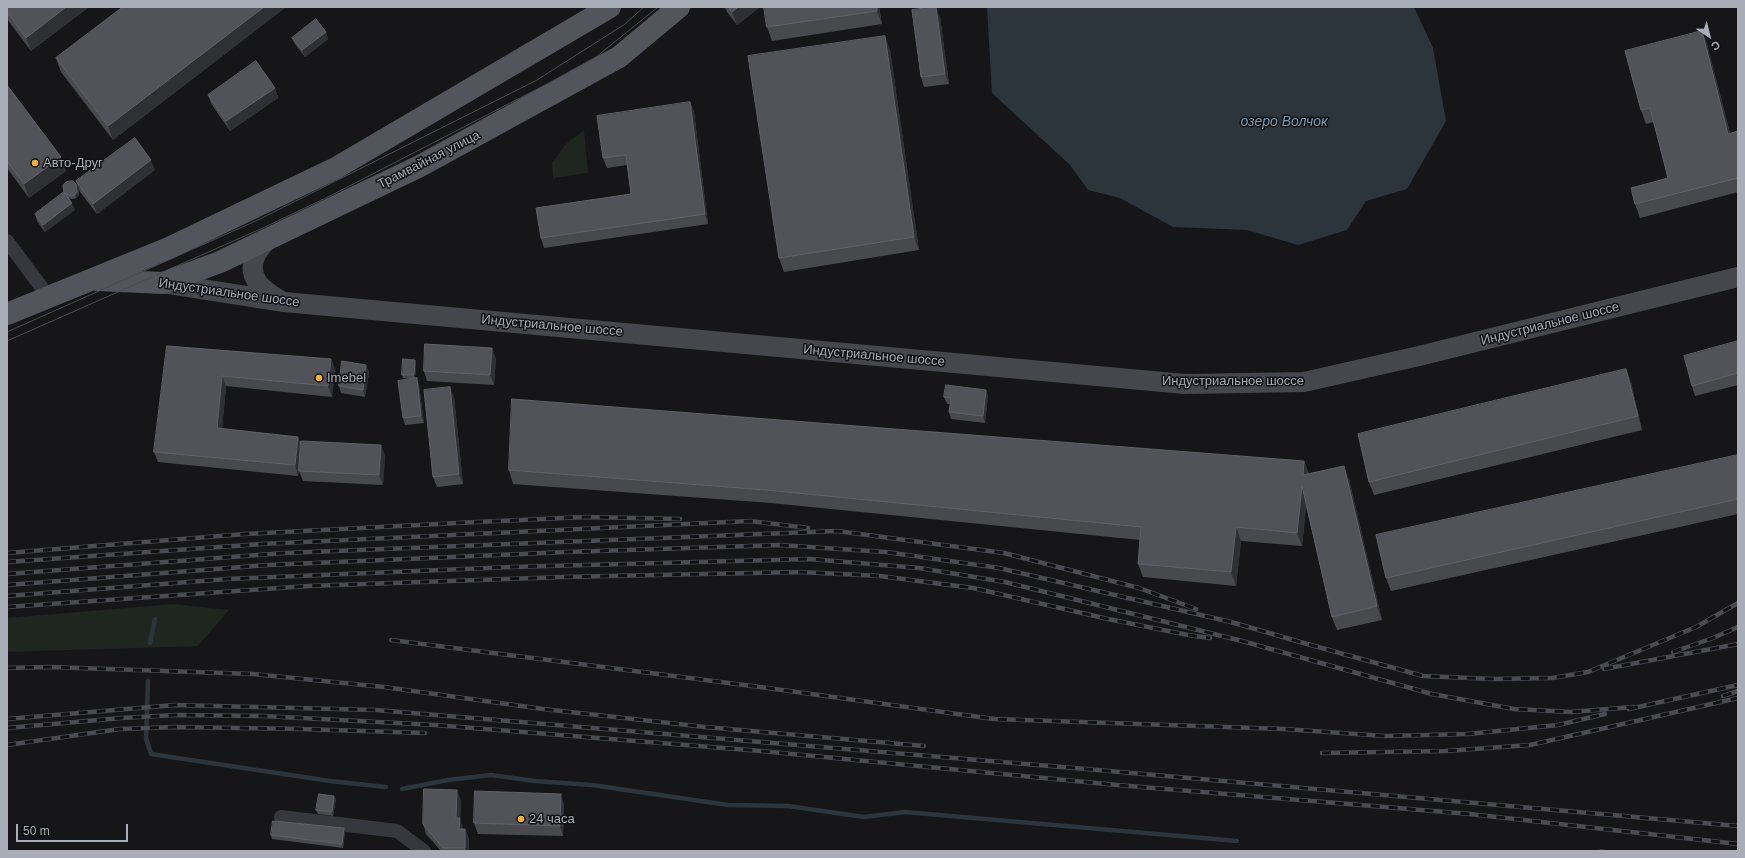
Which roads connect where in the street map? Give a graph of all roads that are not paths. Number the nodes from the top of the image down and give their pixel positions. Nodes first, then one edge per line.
1 (610, 7) edge
2 (679, 7) edge
3 (268, 239) junction
4 (7, 241) edge
5 (1738, 276) edge
6 (91, 280) junction
7 (163, 284) junction
8 (48, 296) junction
9 (284, 302) junction
10 (7, 314) edge
11 (281, 817) dead end
12 (424, 851) edge

1 - 6 main road
2 - 3 main road, Трамвайная улица
3 - 7 main road, Трамвайная улица
3 - 9 street
4 - 8 street
5 - 9 street, Индустриальное шоссе
6 - 7 main road, Индустриальное шоссе
6 - 8 main road, Индустриальное шоссе
7 - 9 street, Индустриальное шоссе
8 - 10 main road, Индустриальное шоссе
11 - 12 street

